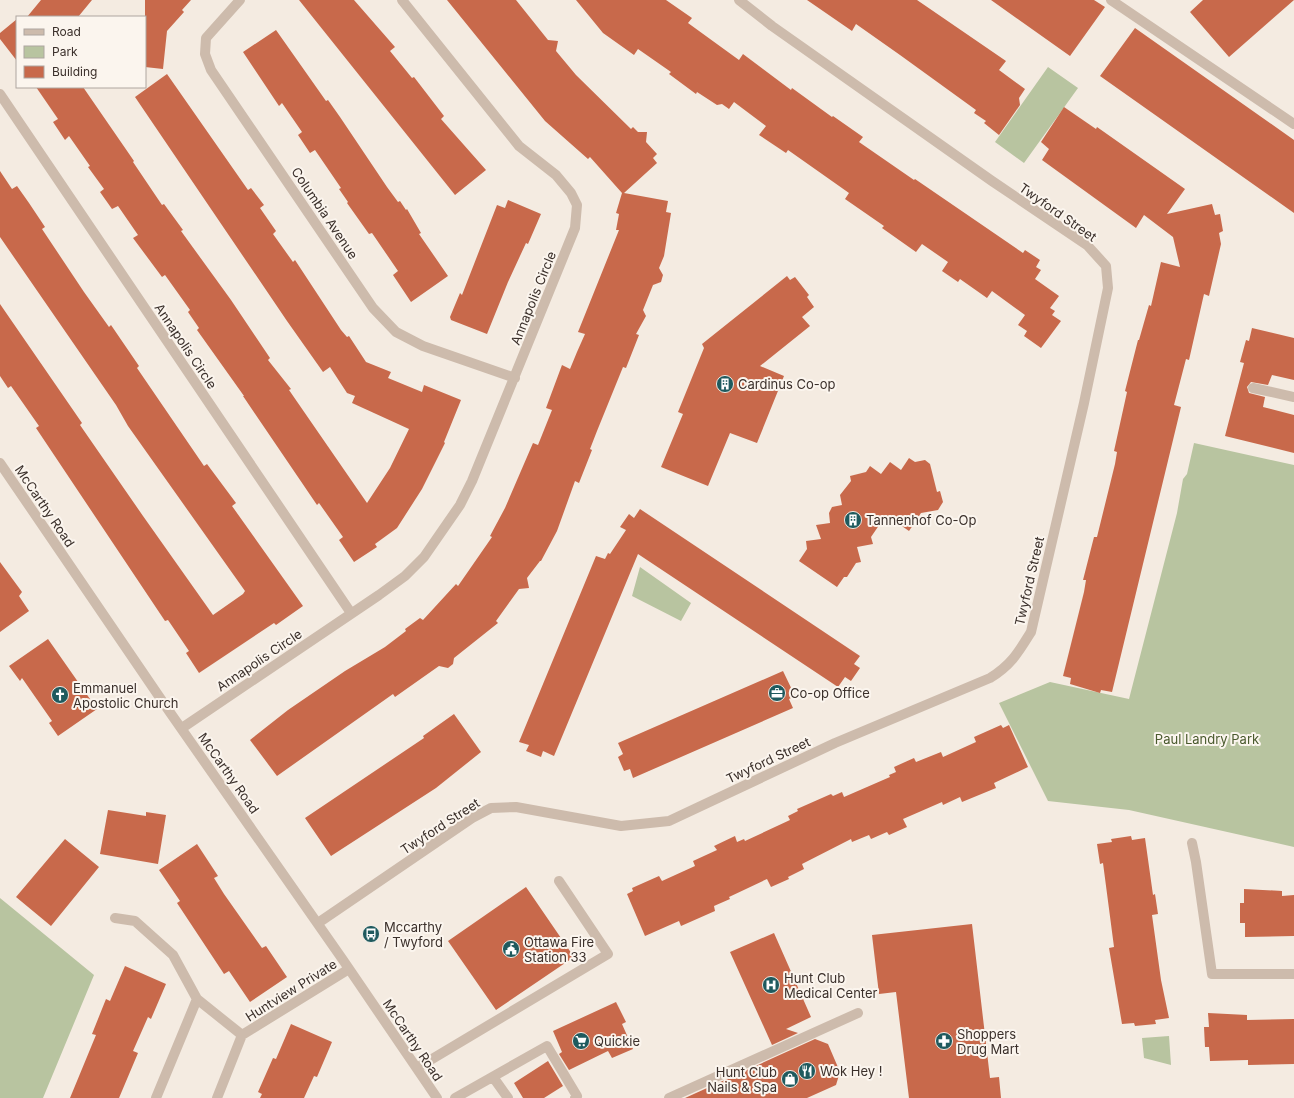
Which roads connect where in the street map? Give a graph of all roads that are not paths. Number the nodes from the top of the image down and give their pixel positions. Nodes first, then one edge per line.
1 (240, 0) edge
2 (402, 0) edge
3 (739, 0) edge
4 (1111, 0) edge
5 (0, 94) edge
6 (1294, 124) edge
7 (514, 378) junction
8 (1253, 388) dead end
9 (1294, 397) edge
10 (0, 463) edge
11 (351, 613) junction
12 (182, 728) junction
13 (1192, 843) dead end
14 (559, 880) dead end
15 (115, 918) dead end
16 (318, 923) junction
17 (350, 969) junction
18 (1294, 974) edge
19 (197, 999) junction
20 (858, 1013) dead end
21 (242, 1036) junction
22 (417, 1068) junction
23 (493, 1077) junction
24 (156, 1098) edge
25 (217, 1098) edge
26 (437, 1098) edge
27 (455, 1098) edge
28 (508, 1098) edge
29 (575, 1098) edge
30 (669, 1098) edge

1 - 7 street, Columbia Avenue
2 - 7 street, Annapolis Circle
3 - 16 street, Twyford Street
4 - 6 street
5 - 11 street, Annapolis Circle
7 - 11 street, Annapolis Circle
8 - 9 street
10 - 12 street, McCarthy Road
11 - 12 street, Annapolis Circle
12 - 16 street, McCarthy Road
13 - 18 street
14 - 22 street
15 - 19 street
16 - 17 street, McCarthy Road
17 - 21 street, Huntview Private
17 - 22 street, McCarthy Road
19 - 21 street
19 - 24 street
20 - 30 street
21 - 25 street, Huntview Private
22 - 26 street, McCarthy Road
23 - 27 street
23 - 28 street
23 - 29 street

